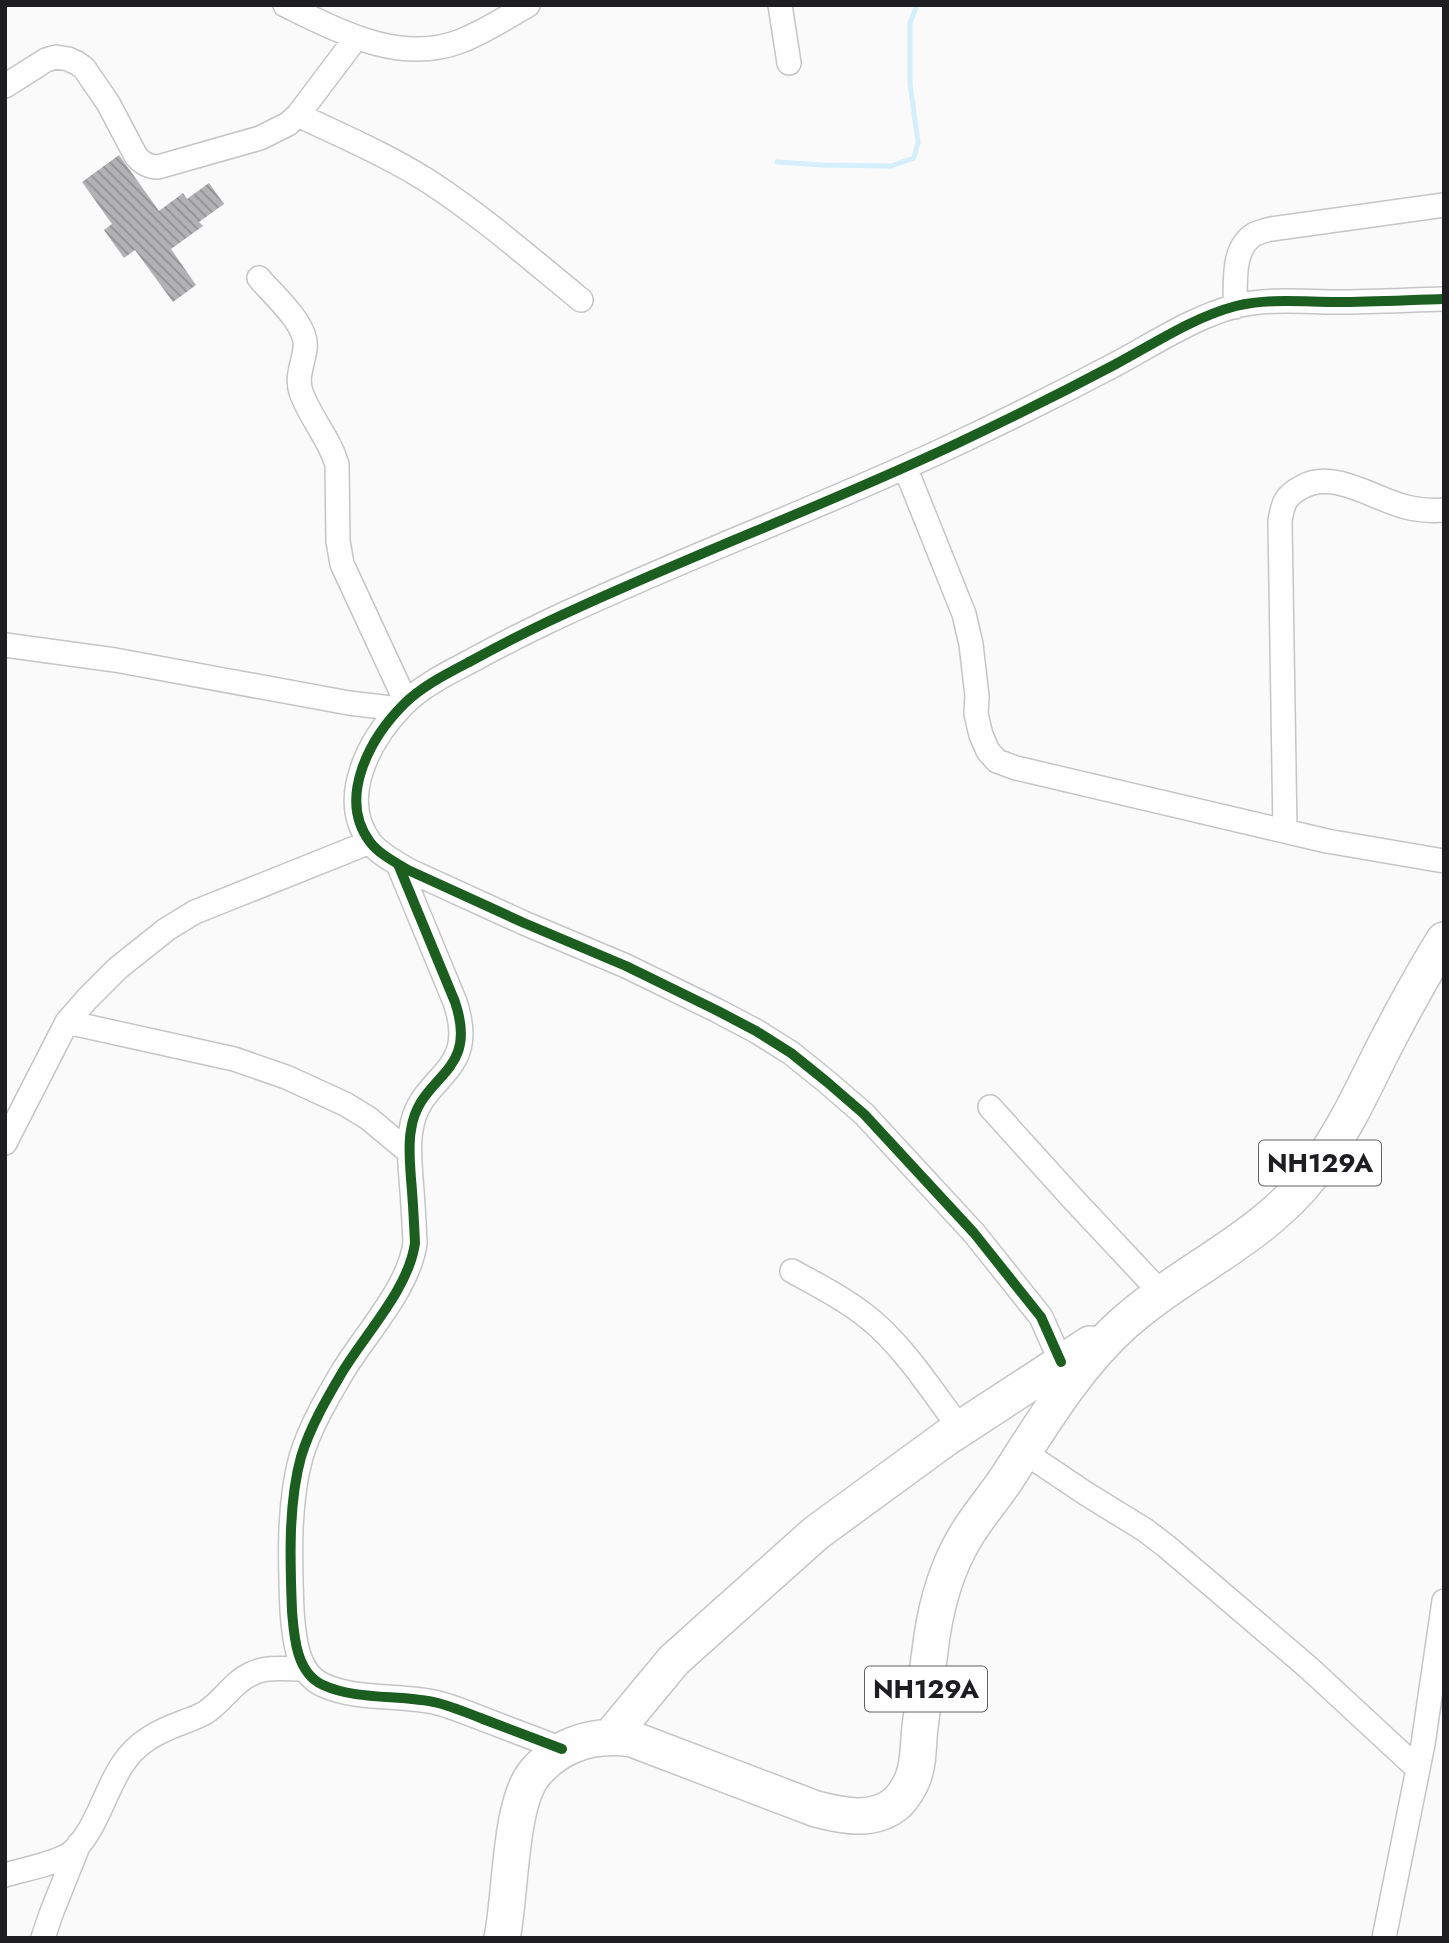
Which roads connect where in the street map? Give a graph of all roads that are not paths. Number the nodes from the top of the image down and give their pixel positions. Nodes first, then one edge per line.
1 (285, 5) edge
2 (528, 5) edge
3 (780, 5) edge
4 (356, 38) junction
5 (789, 63) dead end
6 (5, 86) edge
7 (298, 115) junction
8 (1444, 205) edge
9 (259, 278) dead end
10 (1444, 299) edge
11 (581, 300) dead end
12 (1235, 307) junction
13 (905, 467) junction
14 (1444, 510) edge
15 (5, 645) edge
16 (403, 705) junction
17 (1285, 831) junction
18 (370, 842) junction
19 (1444, 861) edge
20 (398, 864) junction
21 (1444, 940) edge
22 (67, 1022) junction
23 (990, 1107) dead end
24 (5, 1143) edge
25 (409, 1152) junction
26 (792, 1271) dead end
27 (1162, 1294) junction
28 (1122, 1325) junction
29 (1061, 1362) junction
30 (960, 1428) junction
31 (1024, 1452) junction
32 (1444, 1603) edge
33 (303, 1669) junction
34 (611, 1736) junction
35 (562, 1749) junction
36 (1418, 1769) junction
37 (79, 1844) junction
38 (5, 1875) edge
39 (43, 1938) edge
40 (502, 1938) edge
41 (1384, 1938) edge

1 - 4 street
2 - 4 street
3 - 5 street
4 - 7 street
6 - 7 street
7 - 11 street
8 - 12 street
9 - 16 street
10 - 12 street
12 - 13 street
13 - 16 street
13 - 17 street
14 - 17 street
15 - 16 street
16 - 18 street
17 - 19 street
18 - 20 street
18 - 22 street
20 - 25 street
20 - 29 street
21 - 27 highway, NH129A
22 - 24 street
22 - 25 street
23 - 27 street
25 - 33 street
26 - 30 street
27 - 28 highway, NH129A
28 - 29 highway, NH129A
28 - 31 highway, NH129A
29 - 30 highway, NH129A
30 - 34 highway, NH129A
31 - 34 highway, NH129A
31 - 36 street
32 - 36 street
33 - 35 street
33 - 37 street
34 - 35 highway, NH129A
35 - 40 highway, NH129A
36 - 41 street
37 - 38 street
37 - 39 street

